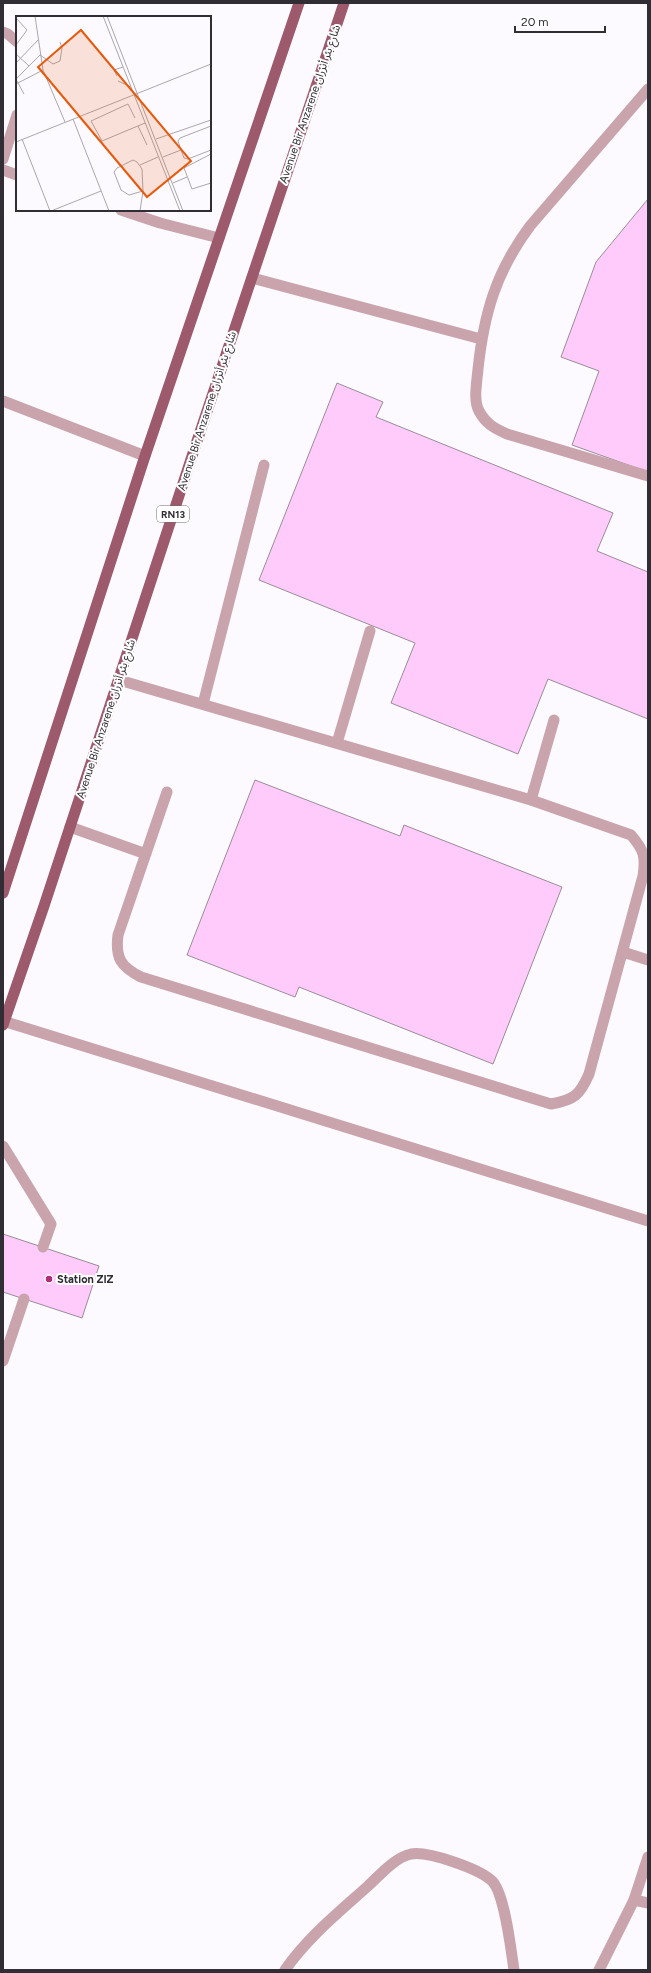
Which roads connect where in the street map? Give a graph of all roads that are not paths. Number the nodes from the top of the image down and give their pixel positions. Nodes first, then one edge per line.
1 (299, 3) edge
2 (344, 3) edge
3 (3, 32) edge
4 (16, 41) edge
5 (648, 88) edge
6 (16, 118) edge
7 (3, 159) edge
8 (3, 170) edge
9 (16, 175) edge
10 (124, 211) edge
11 (220, 238) junction
12 (252, 278) junction
13 (481, 339) junction
14 (3, 401) edge
15 (145, 456) junction
16 (264, 465) dead end
17 (648, 476) edge
18 (370, 631) dead end
19 (119, 680) junction
20 (203, 704) junction
21 (554, 720) dead end
22 (337, 743) junction
23 (167, 792) dead end
24 (530, 800) junction
25 (70, 827) junction
26 (146, 854) junction
27 (3, 893) edge
28 (623, 952) junction
29 (648, 960) edge
30 (3, 1022) edge
31 (3, 1146) edge
32 (648, 1221) edge
33 (43, 1247) dead end
34 (24, 1299) dead end
35 (3, 1361) edge
36 (648, 1857) edge
37 (634, 1900) junction
38 (648, 1903) edge
39 (285, 1970) edge
40 (514, 1970) edge
41 (599, 1970) edge

1 - 11 main road
2 - 12 main road, Avenue Bir Anzarene شارع بئر أنزران / RN13
3 - 4 street
5 - 13 street
6 - 7 street
8 - 9 street
10 - 11 street
11 - 15 main road
12 - 13 street
12 - 19 main road, Avenue Bir Anzarene شارع بئر أنزران / RN13
13 - 17 street
14 - 15 street
15 - 27 main road
16 - 20 street
18 - 22 street
19 - 20 street
19 - 25 main road, Avenue Bir Anzarene شارع بئر أنزران / RN13
20 - 22 street
21 - 24 street
22 - 24 street
23 - 26 street
24 - 28 street
25 - 26 street
25 - 30 main road, Avenue Bir Anzarene شارع بئر أنزران / RN13
26 - 28 street
28 - 29 street
30 - 32 street
31 - 33 street
34 - 35 street
36 - 37 street
37 - 38 street
37 - 41 street
39 - 40 street

